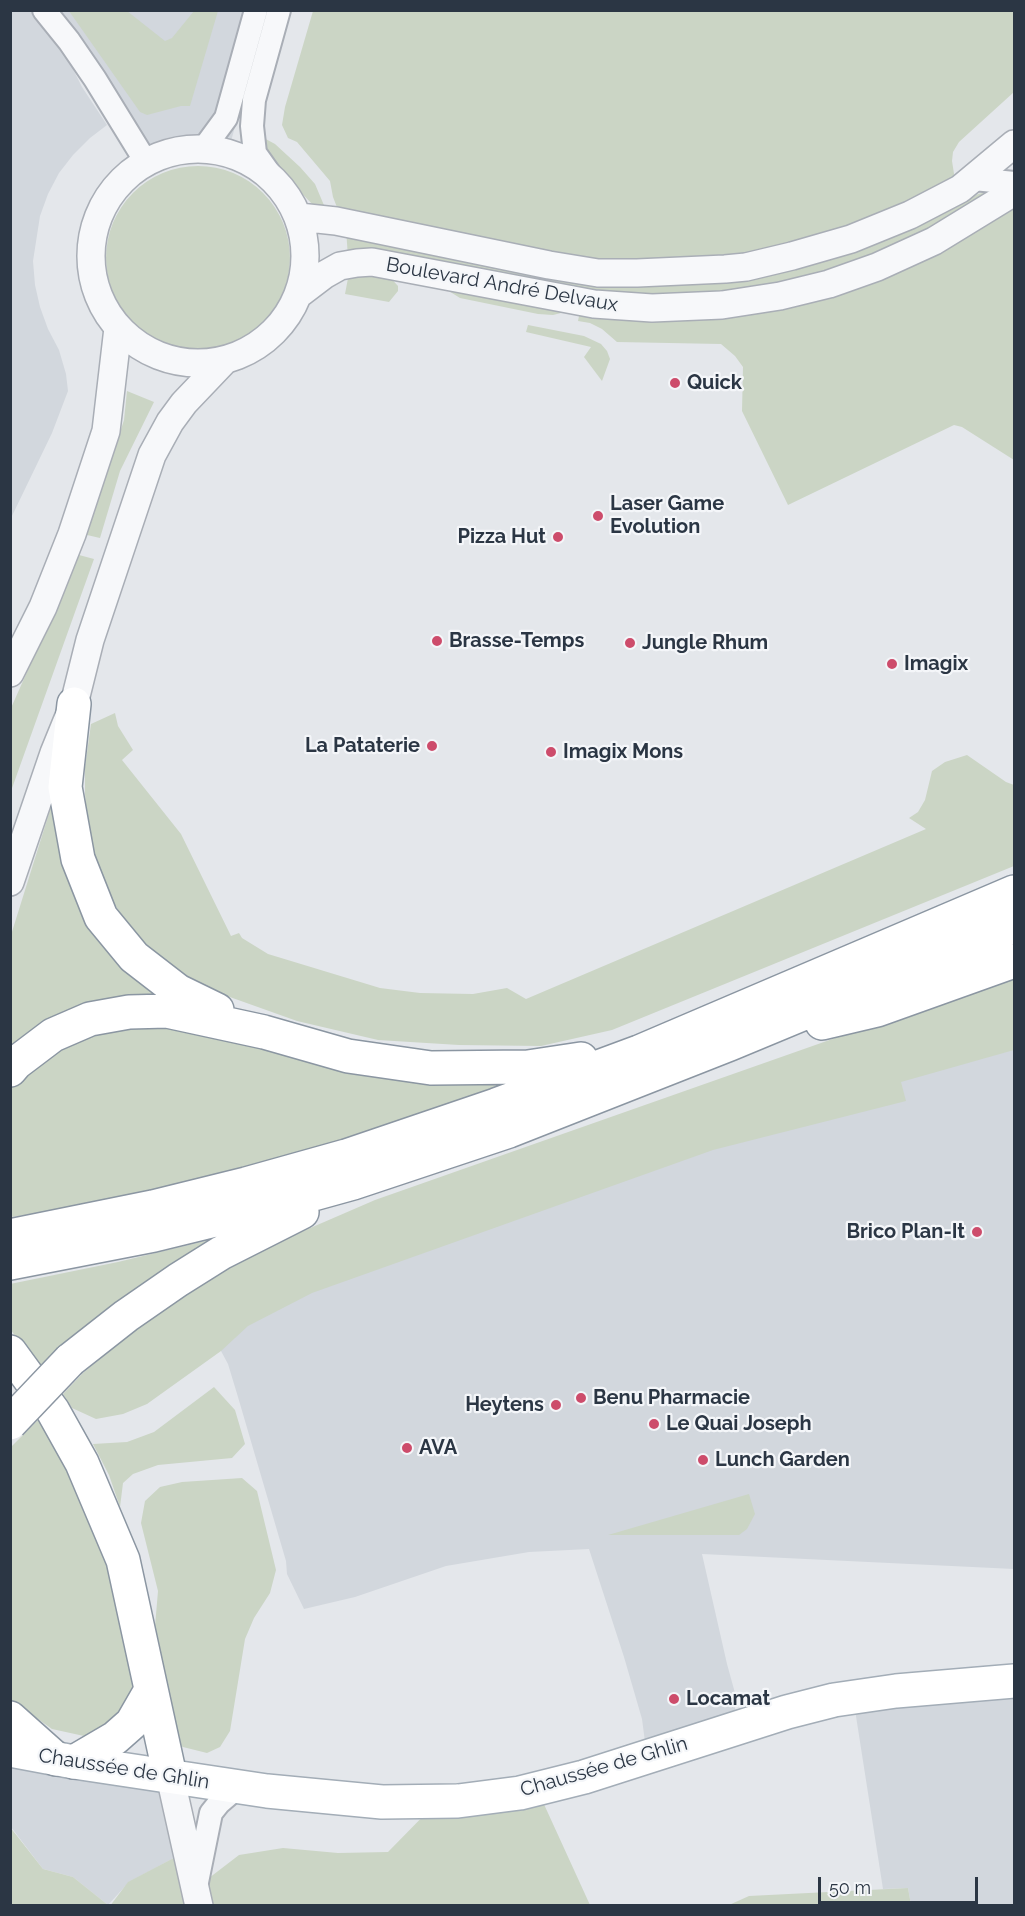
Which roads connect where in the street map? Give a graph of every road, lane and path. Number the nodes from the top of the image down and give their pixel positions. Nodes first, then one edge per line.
1 (44, 10) edge
2 (256, 10) edge
3 (279, 10) edge
4 (1014, 144) edge
5 (204, 148) junction
6 (146, 162) junction
7 (272, 177) junction
8 (974, 179) junction
9 (1014, 183) edge
10 (1014, 192) edge
11 (299, 217) junction
12 (299, 294) junction
13 (118, 328) junction
14 (225, 360) junction
15 (10, 673) edge
16 (74, 704) junction
17 (10, 882) edge
18 (1014, 892) edge
19 (1014, 926) edge
20 (1014, 961) edge
21 (264, 1032) junction
22 (730, 1044) junction
23 (639, 1052) junction
24 (10, 1070) edge
25 (353, 1183) junction
26 (14, 1249) edge
27 (10, 1352) edge
28 (10, 1423) edge
29 (1014, 1681) edge
30 (151, 1690) junction
31 (10, 1718) edge
32 (10, 1750) edge
33 (65, 1760) junction
34 (170, 1776) junction
35 (234, 1787) junction
36 (197, 1897) edge

1 - 6 street
2 - 5 street
3 - 7 street
4 - 8 street, Boulevard André Delvaux
5 - 6 street
5 - 7 street
6 - 13 street
7 - 11 street
8 - 9 street
8 - 11 street, Boulevard André Delvaux
10 - 12 street, Boulevard André Delvaux
11 - 12 street
12 - 14 street
13 - 14 street
13 - 15 street
14 - 16 street
16 - 17 street
16 - 21 main road
18 - 23 main road
19 - 22 main road
20 - 22 main road
21 - 23 main road
21 - 24 main road
22 - 25 main road
23 - 26 main road
25 - 26 main road
25 - 28 main road, bridge
27 - 30 main road
29 - 35 main road, Chaussée de Ghlin
30 - 33 main road
30 - 34 main road
31 - 33 main road
32 - 33 main road, Chaussée de Ghlin
33 - 34 main road, Chaussée de Ghlin
34 - 35 main road, Chaussée de Ghlin
34 - 36 street
35 - 36 street

